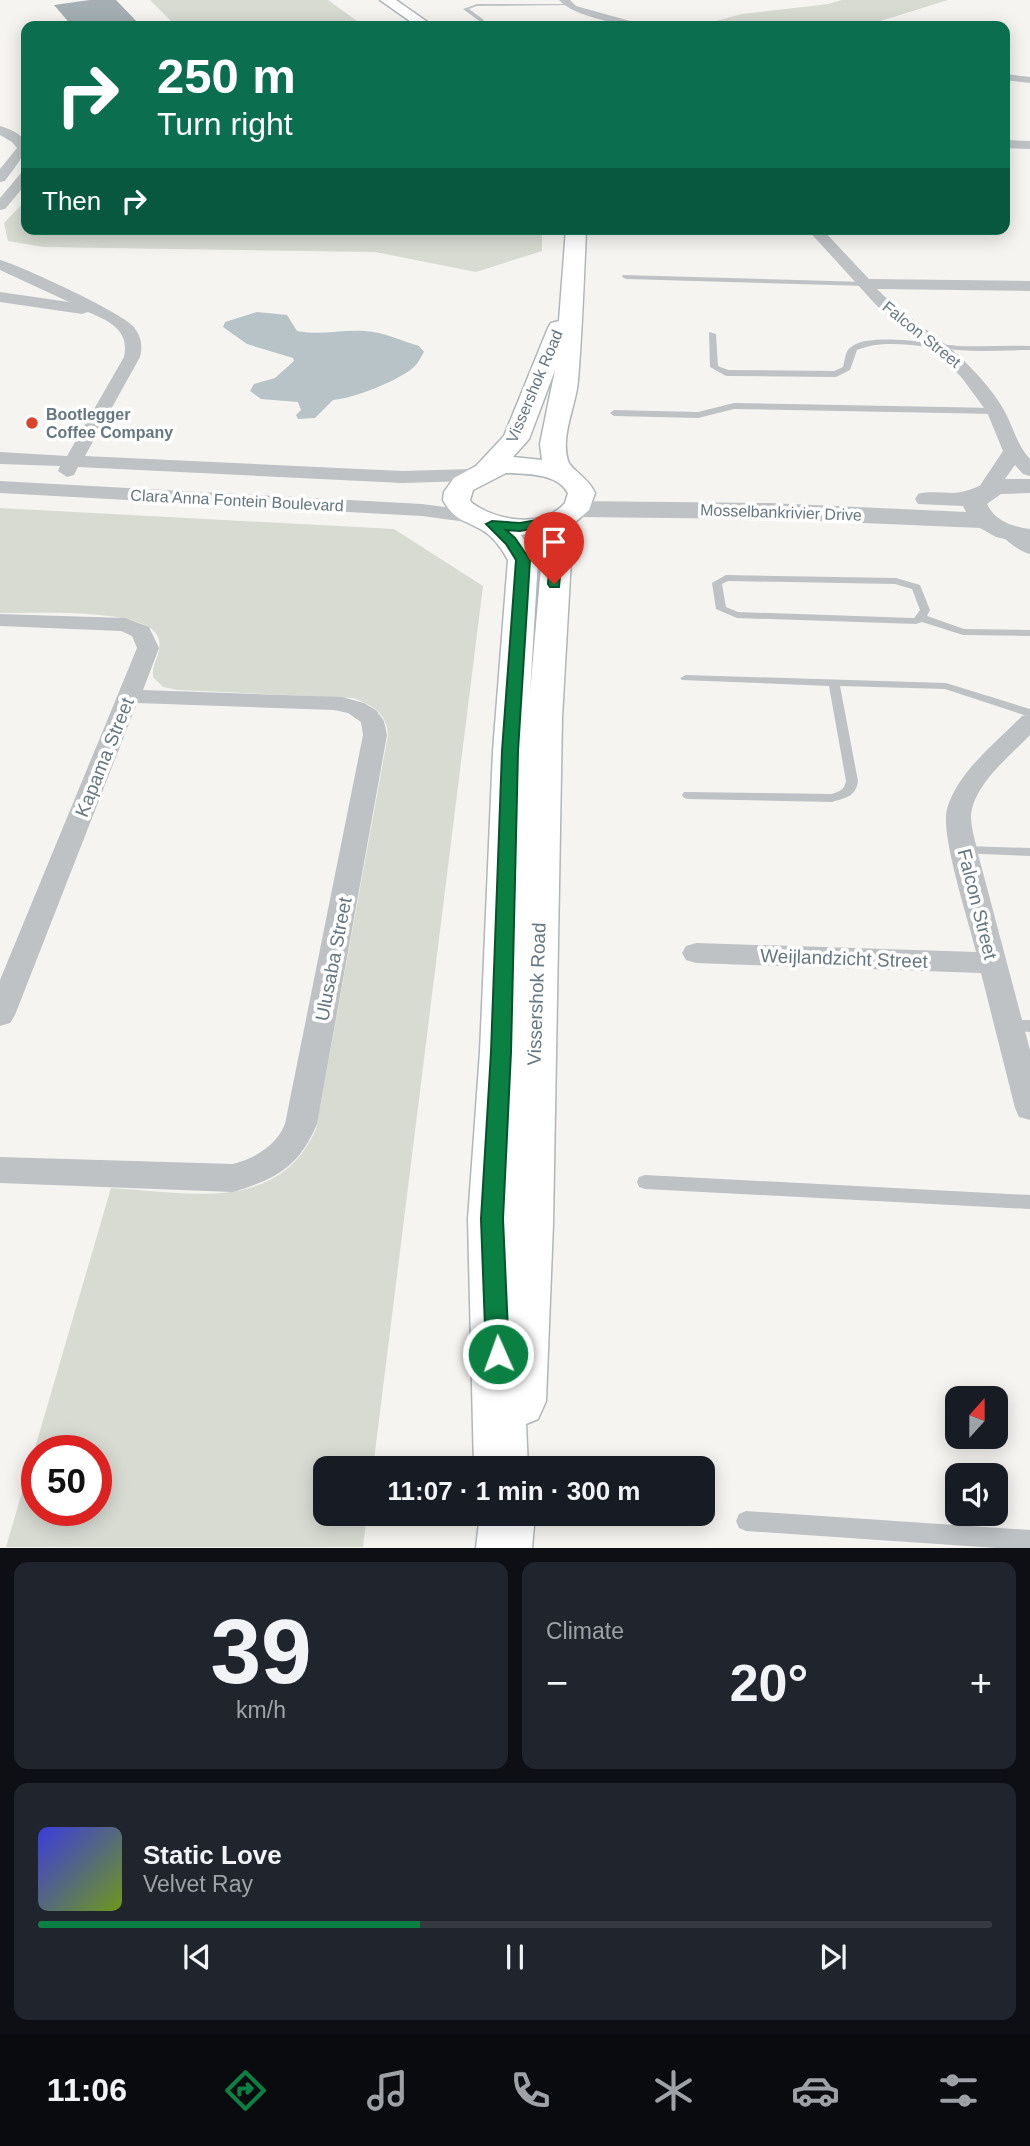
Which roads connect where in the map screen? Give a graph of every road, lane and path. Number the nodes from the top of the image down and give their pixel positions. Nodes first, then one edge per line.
1 (387, 0) edge
2 (565, 2) edge
3 (418, 21) edge
4 (482, 21) dead end
5 (627, 21) edge
6 (1010, 78) edge
7 (1030, 80) edge
8 (0, 130) edge
9 (1010, 144) edge
10 (21, 145) edge
11 (1030, 145) edge
12 (21, 151) edge
13 (0, 178) edge
14 (21, 182) edge
15 (0, 206) edge
16 (576, 235) edge
17 (820, 235) edge
18 (0, 264) edge
19 (21, 273) junction
20 (0, 277) edge
21 (626, 277) dead end
22 (866, 284) junction
23 (1030, 286) edge
24 (0, 297) edge
25 (571, 297) junction
26 (96, 309) junction
27 (712, 334) dead end
28 (940, 346) junction
29 (1030, 348) edge
30 (996, 411) junction
31 (614, 413) dead end
32 (1012, 451) junction
33 (0, 458) edge
34 (74, 461) junction
35 (1030, 470) edge
36 (480, 472) junction
37 (1030, 486) edge
38 (0, 487) edge
39 (56, 490) junction
40 (983, 493) junction
41 (568, 497) junction
42 (483, 521) junction
43 (986, 521) junction
44 (1023, 539) edge
45 (922, 618) junction
46 (0, 620) edge
47 (1030, 633) edge
48 (686, 678) dead end
49 (834, 682) junction
50 (128, 696) junction
51 (1030, 713) edge
52 (1030, 720) edge
53 (688, 795) dead end
54 (964, 850) junction
55 (1030, 852) edge
56 (696, 953) dead end
57 (993, 963) junction
58 (0, 1016) edge
59 (1019, 1026) edge
60 (1030, 1108) edge
61 (0, 1170) edge
62 (645, 1182) dead end
63 (1030, 1202) edge
64 (501, 1456) edge
65 (515, 1456) edge
66 (746, 1521) dead end
67 (503, 1526) edge
68 (507, 1526) edge
69 (1030, 1540) edge
70 (504, 1548) edge

1 - 3 main road
2 - 4 lane
2 - 5 street
6 - 7 street
8 - 10 street
9 - 11 street
12 - 13 street
14 - 15 street
16 - 25 main road, Vissershok Road
17 - 22 street, Falcon Street
18 - 19 street
19 - 20 street
19 - 26 street
21 - 22 lane
22 - 23 street
22 - 28 street, Falcon Street
24 - 26 street
25 - 36 main road, Vissershok Road
25 - 41 main road, Vissershok Road
26 - 34 street
27 - 28 lane
28 - 29 lane
28 - 30 street, Falcon Street
30 - 31 lane
30 - 32 street, Falcon Street
32 - 35 street, Falcon Street
32 - 40 street
33 - 34 street, Clara Anna Fontein Boulevard
34 - 36 street, Clara Anna Fontein Boulevard
34 - 39 street
36 - 41 main road
36 - 42 main road, Vissershok Road
37 - 40 street, Mosselbankrivier Drive
38 - 39 street, Clara Anna Fontein Boulevard
39 - 42 street, Clara Anna Fontein Boulevard
40 - 41 street, Mosselbankrivier Drive
40 - 43 street
41 - 42 main road
41 - 43 street, Mosselbankrivier Drive
41 - 65 main road, Vissershok Road
42 - 64 main road, Vissershok Road
43 - 44 street
45 - 45 lane
45 - 47 lane
46 - 50 street, Kapama Street
48 - 49 lane
49 - 51 lane
49 - 53 lane
50 - 58 street, Kapama Street
50 - 61 street, Ulusaba Street
52 - 54 street, Falcon Street
54 - 55 lane
54 - 57 street, Falcon Street
56 - 57 street, Weijlandzicht Street
57 - 59 street, Falcon Street
59 - 60 street, Falcon Street
62 - 63 lane
66 - 69 lane
67 - 70 main road
68 - 70 main road

